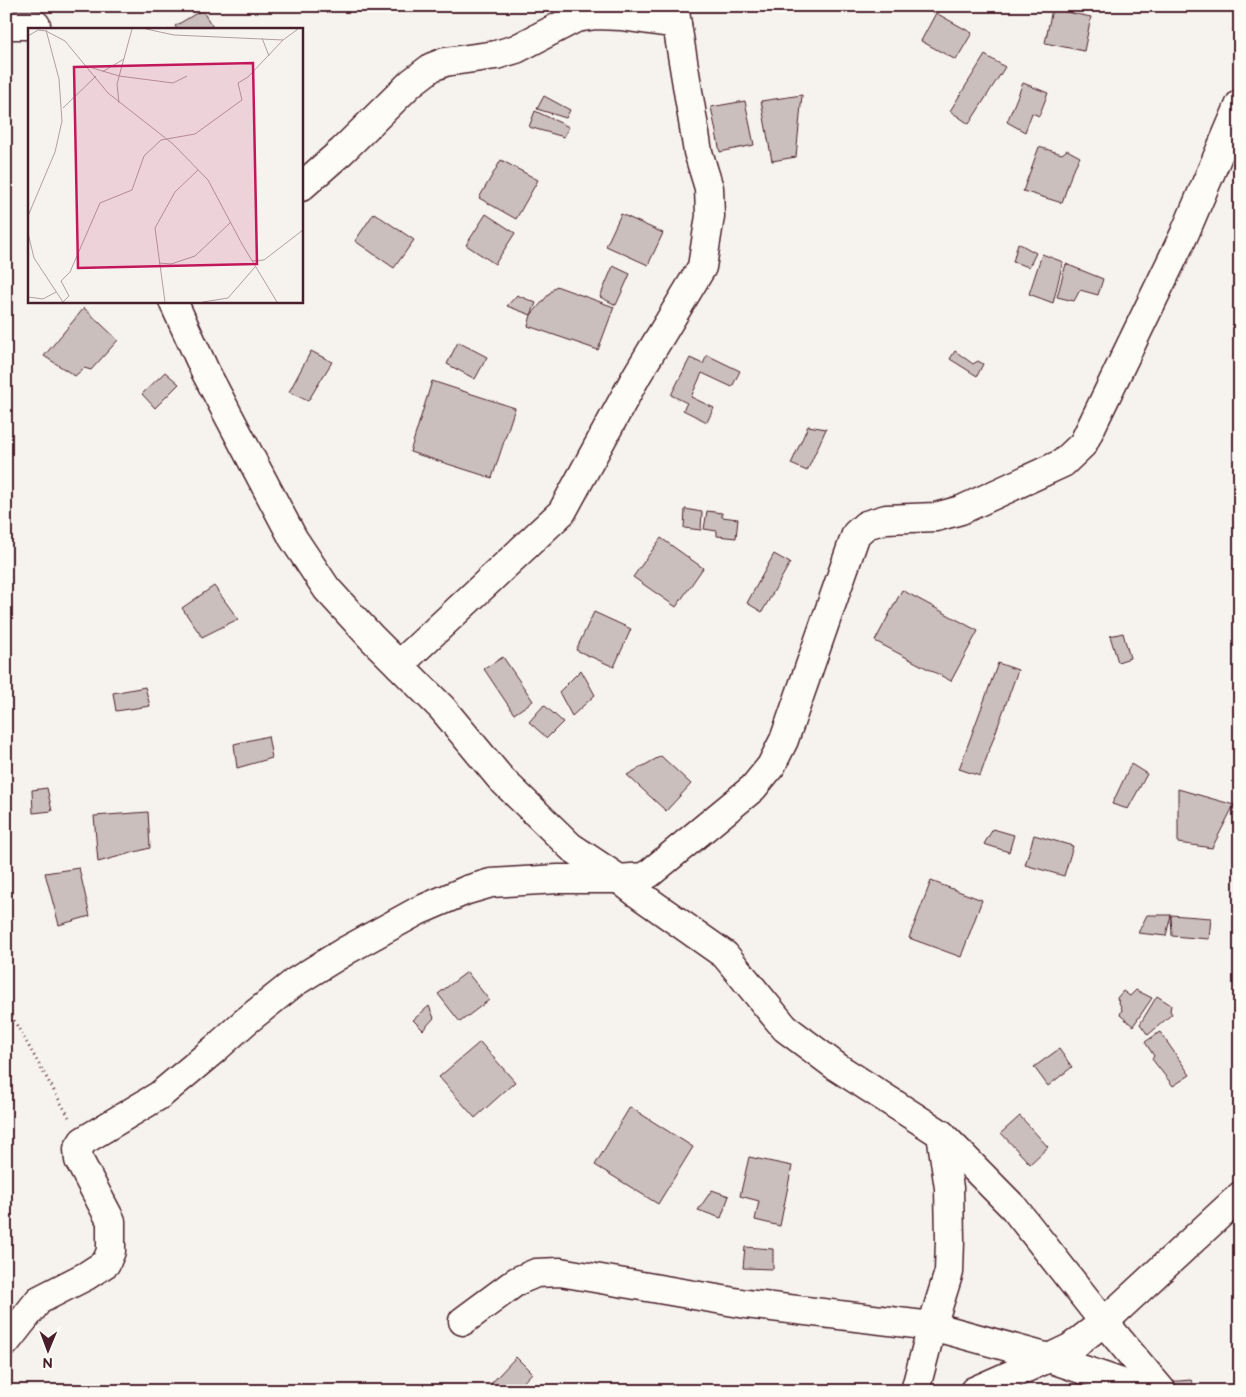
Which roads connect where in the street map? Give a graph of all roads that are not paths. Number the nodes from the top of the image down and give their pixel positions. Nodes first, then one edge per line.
1 (676, 15) edge
2 (33, 20) edge
3 (6, 26) edge
4 (1240, 104) edge
5 (302, 186) edge
6 (173, 302) edge
7 (399, 665) junction
8 (619, 879) junction
9 (940, 1134) junction
10 (1240, 1196) edge
11 (463, 1321) dead end
12 (1104, 1322) junction
13 (932, 1326) junction
14 (6, 1342) edge
15 (1049, 1358) junction
16 (915, 1391) edge
17 (974, 1391) edge
18 (1145, 1391) edge
19 (1162, 1391) edge

1 - 5 street
1 - 7 street
2 - 3 street
4 - 8 street
6 - 7 street
7 - 8 street
8 - 9 street
8 - 14 street
9 - 12 street
9 - 13 street
10 - 12 street
11 - 13 street
12 - 15 street
12 - 19 street
13 - 15 street
13 - 16 street
15 - 17 street
15 - 18 street

